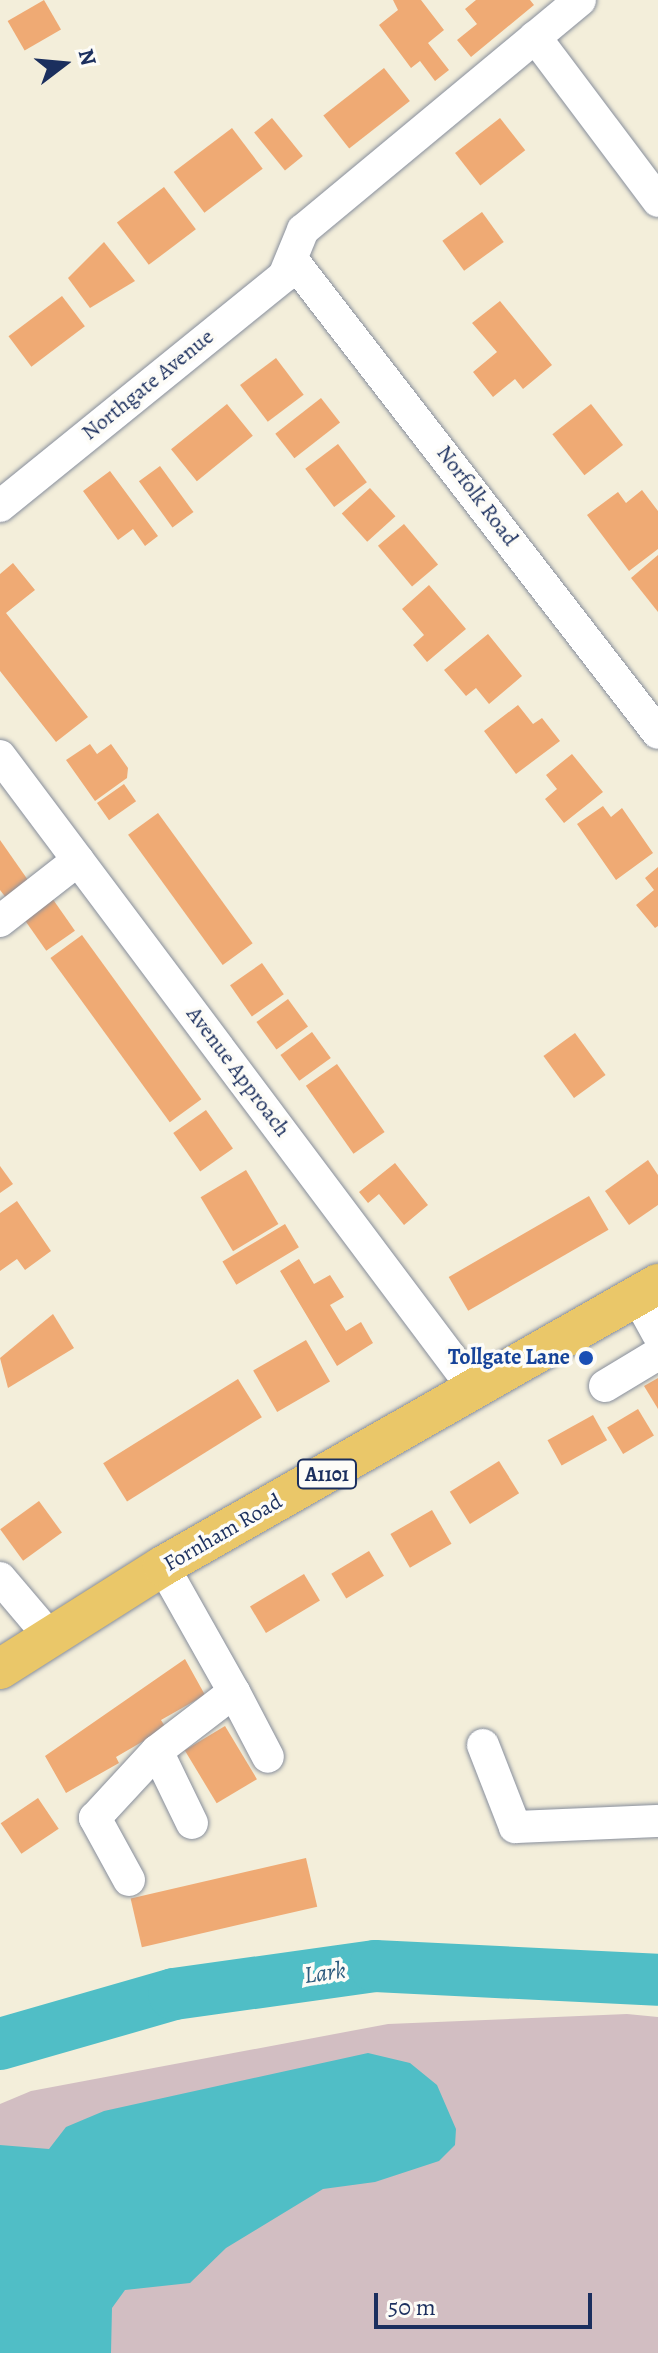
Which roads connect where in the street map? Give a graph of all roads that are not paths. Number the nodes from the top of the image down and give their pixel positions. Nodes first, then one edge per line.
1 (580, 0) edge
2 (535, 37) junction
3 (658, 201) edge
4 (294, 262) junction
5 (0, 506) edge
6 (658, 733) edge
7 (0, 756) edge
8 (78, 860) junction
9 (0, 921) edge
10 (648, 1290) edge
11 (658, 1334) edge
12 (658, 1354) edge
13 (605, 1386) dead end
14 (475, 1390) junction
15 (163, 1566) junction
16 (0, 1578) edge
17 (50, 1637) junction
18 (0, 1669) edge
19 (234, 1692) junction
20 (483, 1745) dead end
21 (157, 1751) junction
22 (268, 1757) dead end
23 (192, 1823) dead end
24 (657, 1830) edge
25 (129, 1880) dead end

1 - 2 street
2 - 3 street
2 - 4 street
4 - 5 street, Northgate Avenue
4 - 6 street, Norfolk Road
7 - 8 street, Avenue Approach
8 - 9 street
8 - 14 street, Avenue Approach
10 - 11 street
10 - 14 main road, Fornham Road / A1101
12 - 13 street
14 - 15 main road, Fornham Road / A1101
15 - 17 main road, Fornham Road / A1101
15 - 19 street
16 - 17 street
17 - 18 main road, Fornham Road / A1101
19 - 21 street
19 - 22 street
20 - 24 street
21 - 23 street
21 - 25 street

